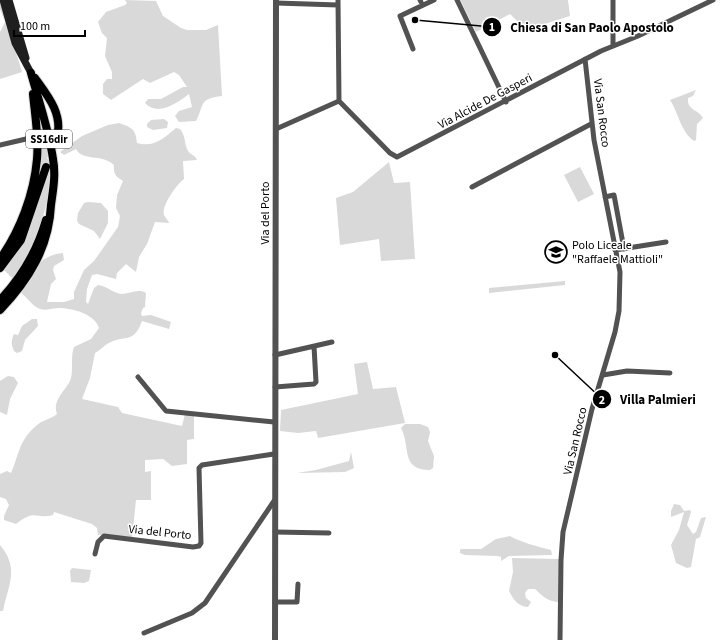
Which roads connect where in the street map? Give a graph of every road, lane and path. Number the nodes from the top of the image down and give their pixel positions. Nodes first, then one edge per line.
1 (3, 0) edge
2 (10, 0) edge
3 (434, 0) edge
4 (457, 0) edge
5 (613, 0) edge
6 (714, 0) edge
7 (276, 2) edge
8 (338, 2) edge
9 (613, 46) junction
10 (413, 49) dead end
11 (585, 59) junction
12 (31, 73) junction
13 (339, 102) junction
14 (506, 102) junction
15 (591, 124) junction
16 (276, 129) junction
17 (37, 131) junction
18 (57, 136) tunnel mouth
19 (26, 139) junction
20 (0, 145) edge
21 (37, 146) junction
22 (46, 167) tunnel mouth
23 (472, 187) dead end
24 (604, 197) junction
25 (51, 206) junction
26 (666, 242) dead end
27 (624, 249) junction
28 (615, 250) junction
29 (0, 259) edge
30 (0, 268) edge
31 (0, 300) edge
32 (0, 310) edge
33 (332, 342) dead end
34 (314, 346) junction
35 (275, 355) junction
36 (670, 372) dead end
37 (604, 375) junction
38 (138, 377) dead end
39 (275, 387) junction
40 (274, 422) junction
41 (274, 454) junction
42 (274, 501) junction
43 (275, 532) junction
44 (329, 533) dead end
45 (95, 554) dead end
46 (298, 584) dead end
47 (275, 602) junction
48 (144, 633) dead end
49 (275, 640) edge
50 (560, 640) edge

1 - 12 main road, SS16dir
2 - 12 main road, SS16dir
3 - 10 street
4 - 14 street
5 - 9 street
6 - 9 street, Via Alcide De Gasperi
7 - 8 street
7 - 16 street, Via del Porto
8 - 13 street
9 - 11 street, Via Alcide De Gasperi
11 - 14 street, Via Alcide De Gasperi
11 - 15 street, Via San Rocco
12 - 17 main road, SS16dir
12 - 18 main road, SS16dir
12 - 25 main road, SS16dir
13 - 14 street, Via Alcide De Gasperi
13 - 16 street
15 - 23 street
15 - 24 street, Via San Rocco
16 - 35 street, Via del Porto
17 - 19 street
17 - 21 main road, SS16dir
19 - 20 street
19 - 21 street
21 - 29 main road, SS16dir
22 - 30 main road
24 - 27 street
24 - 28 street, Via San Rocco
25 - 31 main road
25 - 32 main road
26 - 27 street
27 - 28 street
28 - 37 street, Via San Rocco
33 - 34 street
34 - 35 street
34 - 39 street
35 - 39 street, Via del Porto
36 - 37 street
37 - 50 street, Via San Rocco
38 - 40 street
39 - 40 street, Via del Porto
40 - 41 street, Via del Porto
41 - 42 street, Via del Porto
41 - 45 street, Via del Porto
42 - 43 street, Via del Porto
42 - 48 street
43 - 44 street
43 - 47 street, Via del Porto
46 - 47 street
47 - 49 street, Via del Porto

